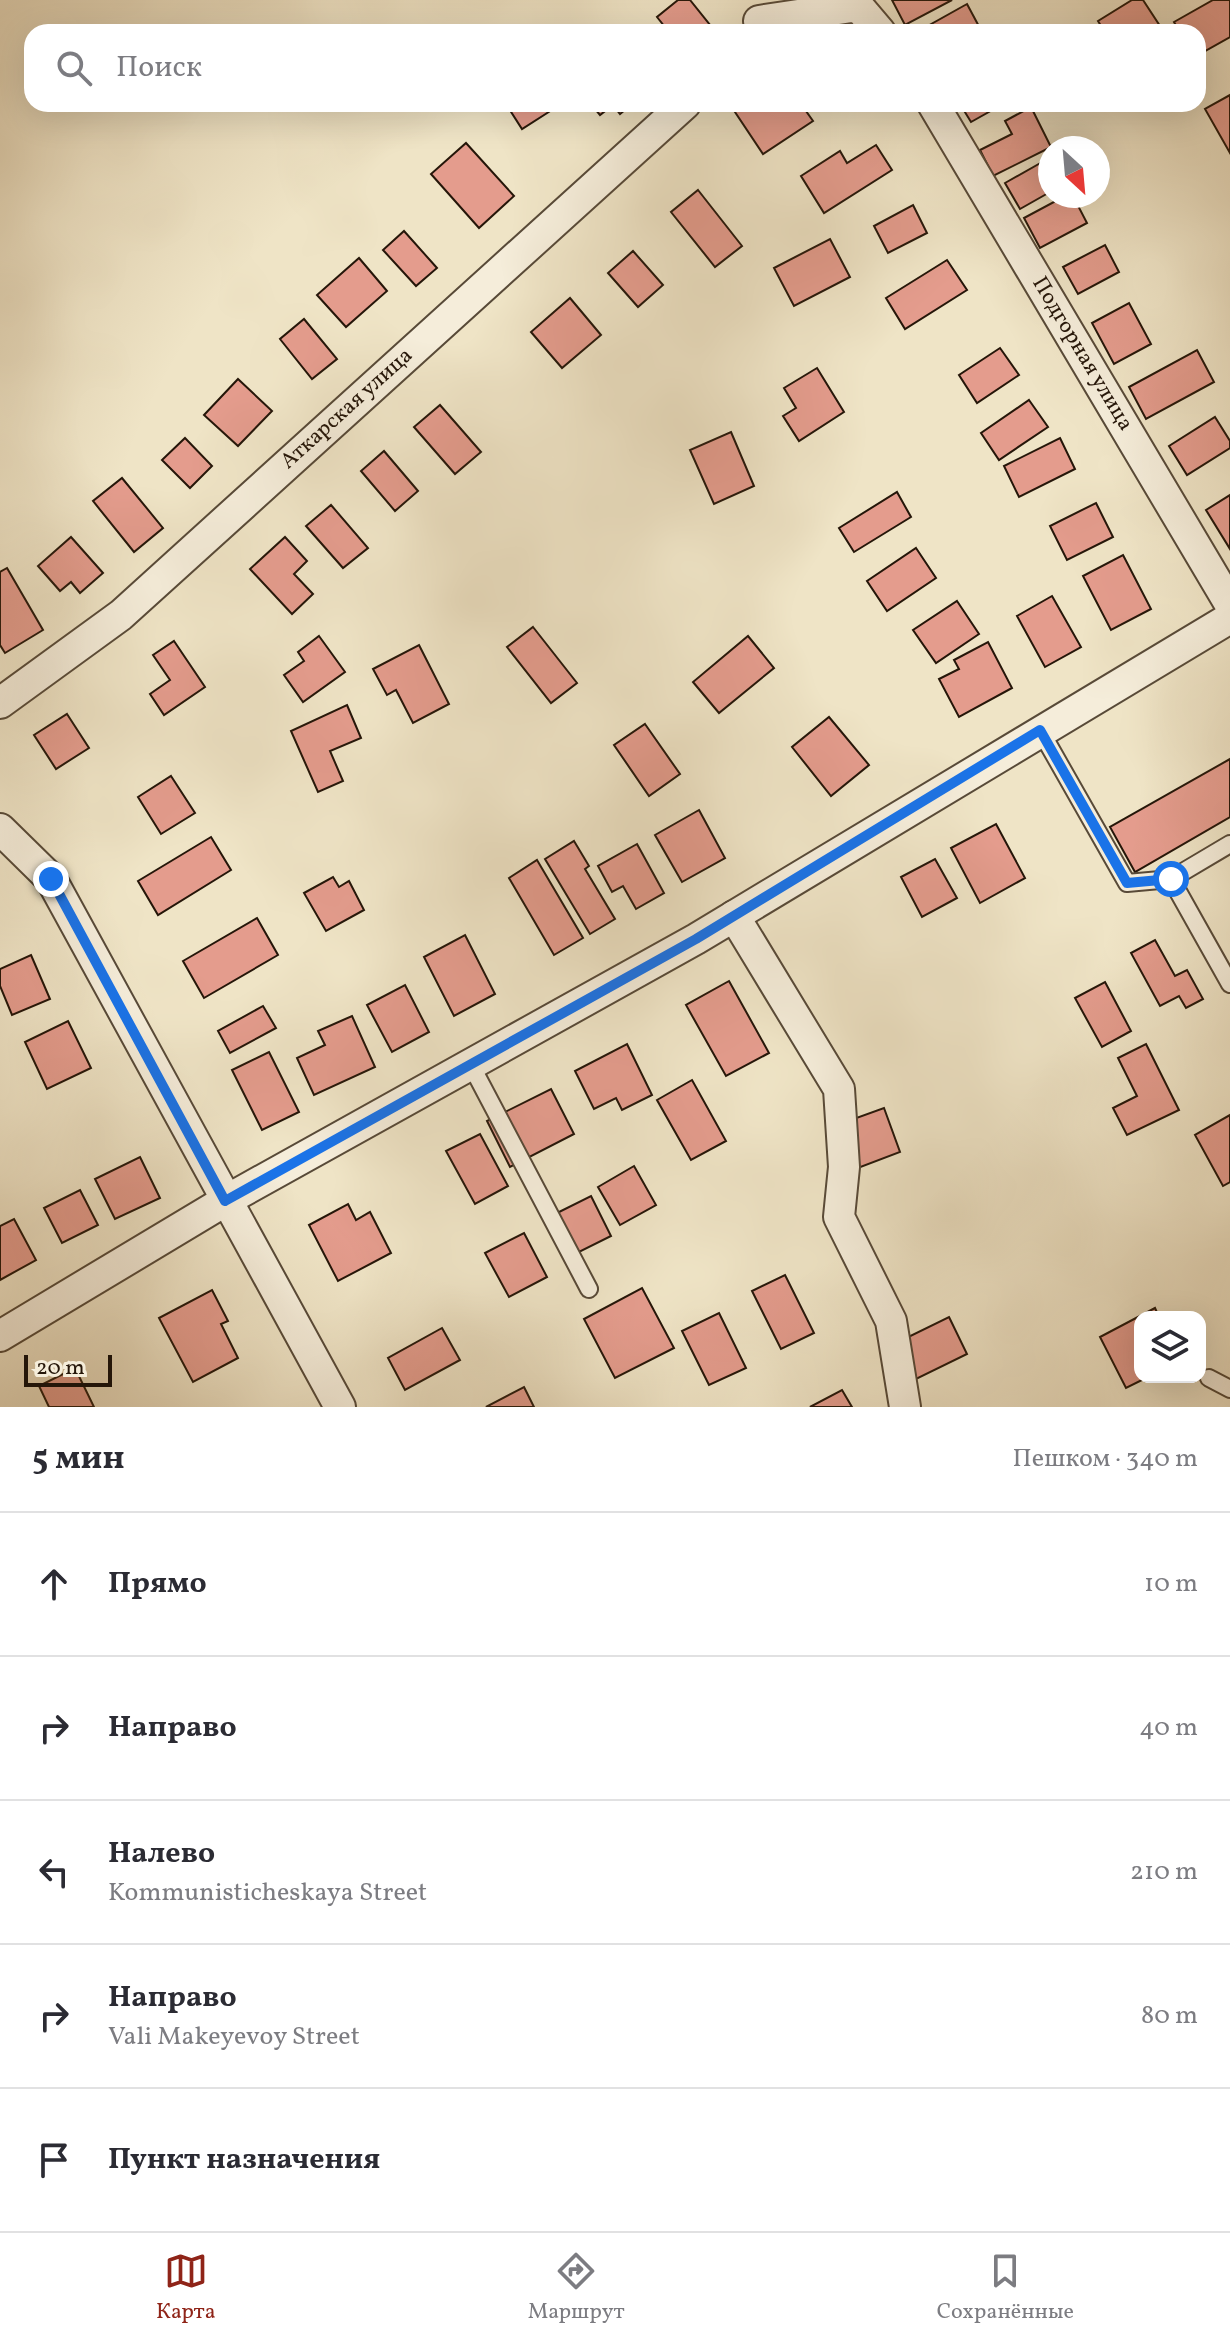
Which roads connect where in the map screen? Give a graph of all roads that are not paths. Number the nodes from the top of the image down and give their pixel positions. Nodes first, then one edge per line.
1 (758, 18) edge
2 (873, 24) edge
3 (676, 112) edge
4 (938, 112) edge
5 (1230, 604) edge
6 (1230, 618) edge
7 (0, 703) edge
8 (1040, 730) junction
9 (0, 829) edge
10 (1230, 844) edge
11 (1171, 879) junction
12 (734, 916) junction
13 (1230, 984) edge
14 (471, 1065) junction
15 (225, 1201) junction
16 (589, 1289) dead end
17 (0, 1336) edge
18 (1209, 1378) dead end
19 (1230, 1389) edge
20 (340, 1407) edge
21 (905, 1407) edge

1 - 2 street
3 - 7 street, Аткарская улица
4 - 5 street, Подгорная улица
6 - 8 street
8 - 11 lane
8 - 12 street
9 - 15 street
10 - 11 lane
11 - 13 lane
12 - 14 street
12 - 21 street
14 - 15 street
14 - 16 lane
15 - 17 street
15 - 20 street
18 - 19 lane

